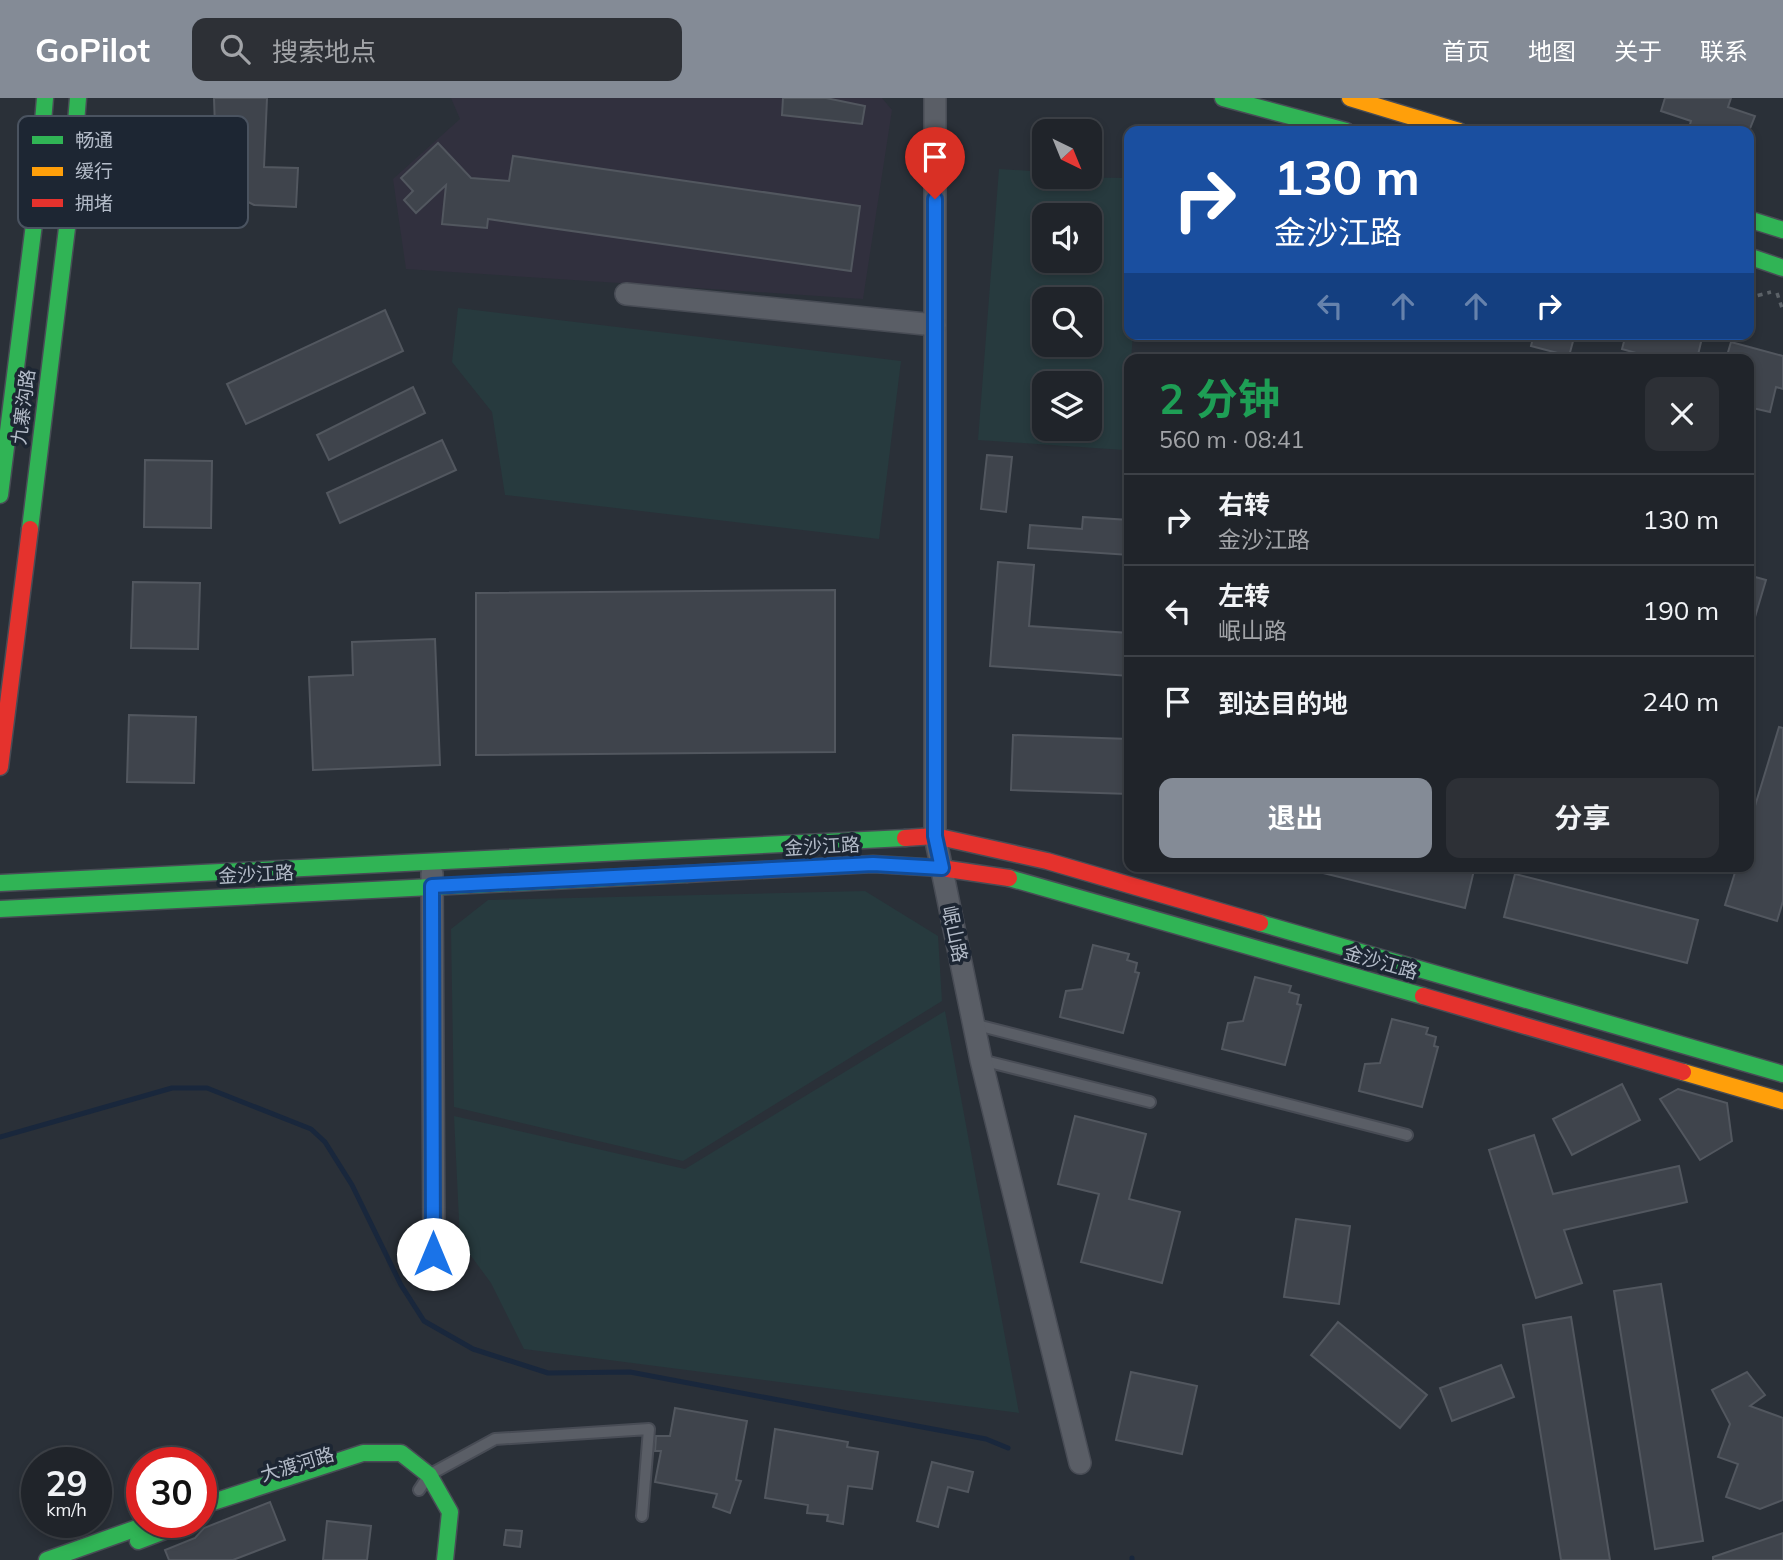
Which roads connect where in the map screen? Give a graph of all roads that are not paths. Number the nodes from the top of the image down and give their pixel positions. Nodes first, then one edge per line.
1 (45, 98) edge
2 (78, 98) edge
3 (935, 98) edge
4 (1223, 98) edge
5 (1350, 98) edge
6 (46, 116) edge
7 (74, 116) edge
8 (1327, 126) edge
9 (1442, 126) edge
10 (1754, 221) edge
11 (50, 228) edge
12 (51, 228) edge
13 (1783, 230) edge
14 (1754, 258) edge
15 (1783, 268) edge
16 (626, 294) dead end
17 (935, 325) junction
18 (0, 495) edge
19 (0, 767) edge
20 (935, 836) junction
21 (432, 862) junction
22 (942, 868) junction
23 (0, 883) edge
24 (432, 886) junction
25 (0, 909) edge
26 (974, 1024) junction
27 (981, 1060) junction
28 (1783, 1074) edge
29 (1783, 1101) edge
30 (1150, 1102) dead end
31 (1407, 1135) dead end
32 (433, 1254) dead end
33 (1080, 1463) dead end
34 (359, 1471) dead end
35 (399, 1471) dead end
36 (429, 1475) junction
37 (419, 1490) junction
38 (217, 1501) edge
39 (217, 1513) edge
40 (642, 1516) dead end
41 (126, 1532) edge
42 (145, 1538) edge
43 (47, 1560) edge
44 (85, 1560) edge
45 (429, 1560) edge
46 (445, 1560) edge

1 - 6 street
2 - 7 street
3 - 17 street, 岷山路
4 - 8 street
5 - 9 street
10 - 13 street
11 - 18 street, 九寨沟路
12 - 19 street, 九寨沟路
14 - 15 street
16 - 17 street
17 - 20 street, 岷山路
20 - 21 street, 金沙江路
20 - 22 street, 岷山路
20 - 28 street, 金沙江路
21 - 23 street, 金沙江路
21 - 24 street
22 - 24 street, 金沙江路
22 - 26 street, 岷山路
22 - 29 street, 金沙江路
24 - 25 street, 金沙江路
24 - 32 street
26 - 27 street, 岷山路
26 - 31 lane
27 - 30 lane
27 - 33 street, 岷山路
34 - 39 street, 大渡河路
35 - 37 street
36 - 37 lane
36 - 38 street, 大渡河路
36 - 40 lane
36 - 46 street
37 - 45 street
41 - 43 street
42 - 44 street

